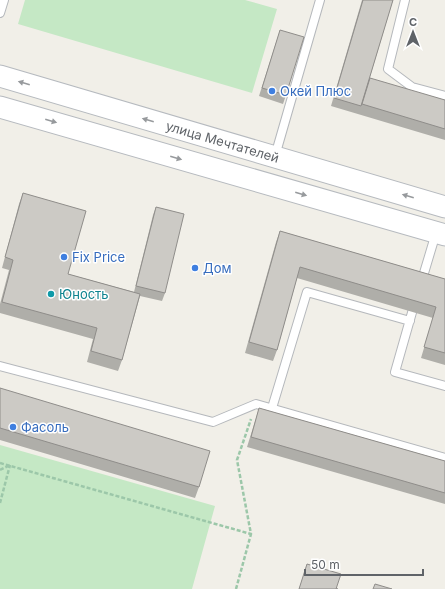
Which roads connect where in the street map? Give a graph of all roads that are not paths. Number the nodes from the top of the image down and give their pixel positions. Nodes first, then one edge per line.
1 (4, 0) edge
2 (320, 0) edge
3 (405, 0) edge
4 (0, 12) edge
5 (0, 76) edge
6 (445, 96) edge
7 (0, 107) edge
8 (275, 157) junction
9 (445, 206) edge
10 (441, 234) edge
11 (410, 321) junction
12 (0, 366) edge
13 (445, 386) edge
14 (272, 408) junction
15 (445, 458) edge

1 - 4 lane
2 - 8 lane
3 - 6 lane
8 -> 5 street, улица Мечтателей
7 -> 10 street
9 -> 8 street, улица Мечтателей
10 - 11 lane
11 - 13 lane
11 - 14 lane
12 - 14 lane
14 - 15 lane

